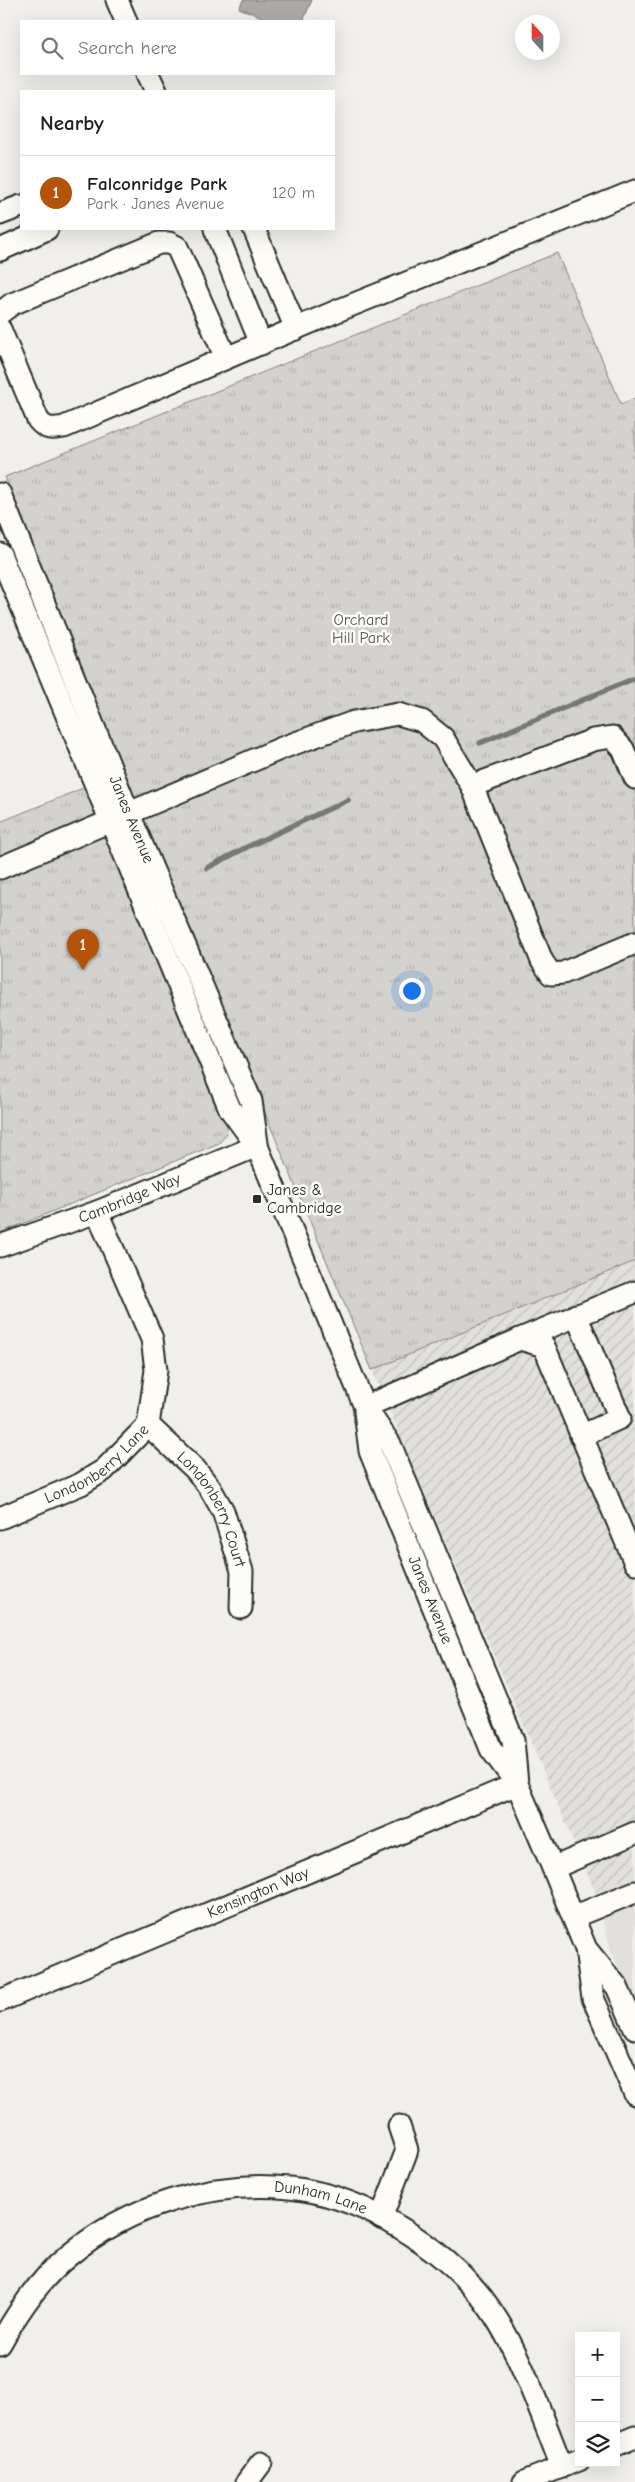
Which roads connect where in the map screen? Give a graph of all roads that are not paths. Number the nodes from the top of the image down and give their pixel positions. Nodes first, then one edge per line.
1 (116, 0) edge
2 (126, 20) edge
3 (148, 75) edge
4 (156, 90) edge
5 (635, 191) edge
6 (20, 206) edge
7 (0, 214) edge
8 (45, 230) edge
9 (215, 230) edge
10 (254, 230) edge
11 (0, 250) edge
12 (0, 313) edge
13 (0, 329) edge
14 (296, 329) junction
15 (261, 344) junction
16 (226, 358) junction
17 (0, 494) edge
18 (0, 554) edge
19 (635, 778) edge
20 (472, 786) junction
21 (120, 818) junction
22 (0, 868) edge
23 (635, 943) edge
24 (257, 1146) junction
25 (97, 1212) junction
26 (0, 1246) edge
27 (635, 1292) edge
28 (576, 1315) junction
29 (520, 1339) junction
30 (365, 1406) junction
31 (148, 1425) junction
32 (582, 1436) junction
33 (0, 1518) edge
34 (635, 1563) edge
35 (241, 1608) dead end
36 (517, 1784) junction
37 (635, 1833) edge
38 (553, 1868) junction
39 (635, 1892) edge
40 (573, 1917) junction
41 (586, 1949) junction
42 (0, 2001) edge
43 (635, 2028) edge
44 (635, 2094) edge
45 (399, 2126) dead end
46 (381, 2218) junction
47 (0, 2344) edge
48 (635, 2437) edge
49 (620, 2443) edge
50 (261, 2463) dead end
51 (571, 2464) edge
52 (247, 2482) edge
53 (524, 2482) edge

1 - 2 street
3 - 4 street
5 - 14 street
6 - 7 street
8 - 11 street
9 - 15 street
10 - 14 street
12 - 16 street
13 - 16 street
14 - 15 street
15 - 16 street
17 - 21 street, Janes Avenue
18 - 21 street, Janes Avenue
19 - 20 street
20 - 21 street
20 - 23 street
21 - 22 street
21 - 24 street, Janes Avenue
24 - 25 street, Cambridge Way
24 - 30 street, Janes Avenue
25 - 26 street, Cambridge Way
25 - 31 street, Londonberry Lane
27 - 28 street
28 - 29 street
28 - 32 street
29 - 30 street
29 - 32 street
30 - 36 street, Janes Avenue
31 - 33 street, Londonberry Lane
31 - 35 street, Londonberry Court
32 - 34 street
36 - 38 street, Janes Avenue
36 - 42 street, Kensington Way
37 - 38 street
38 - 40 street, Janes Avenue
39 - 40 street
40 - 41 street, Janes Avenue
41 - 43 street, Janes Avenue
41 - 44 street, Janes Avenue
45 - 46 street
46 - 47 street, Dunham Lane
46 - 51 street, Dunham Lane
48 - 49 street
50 - 52 street
51 - 53 street

